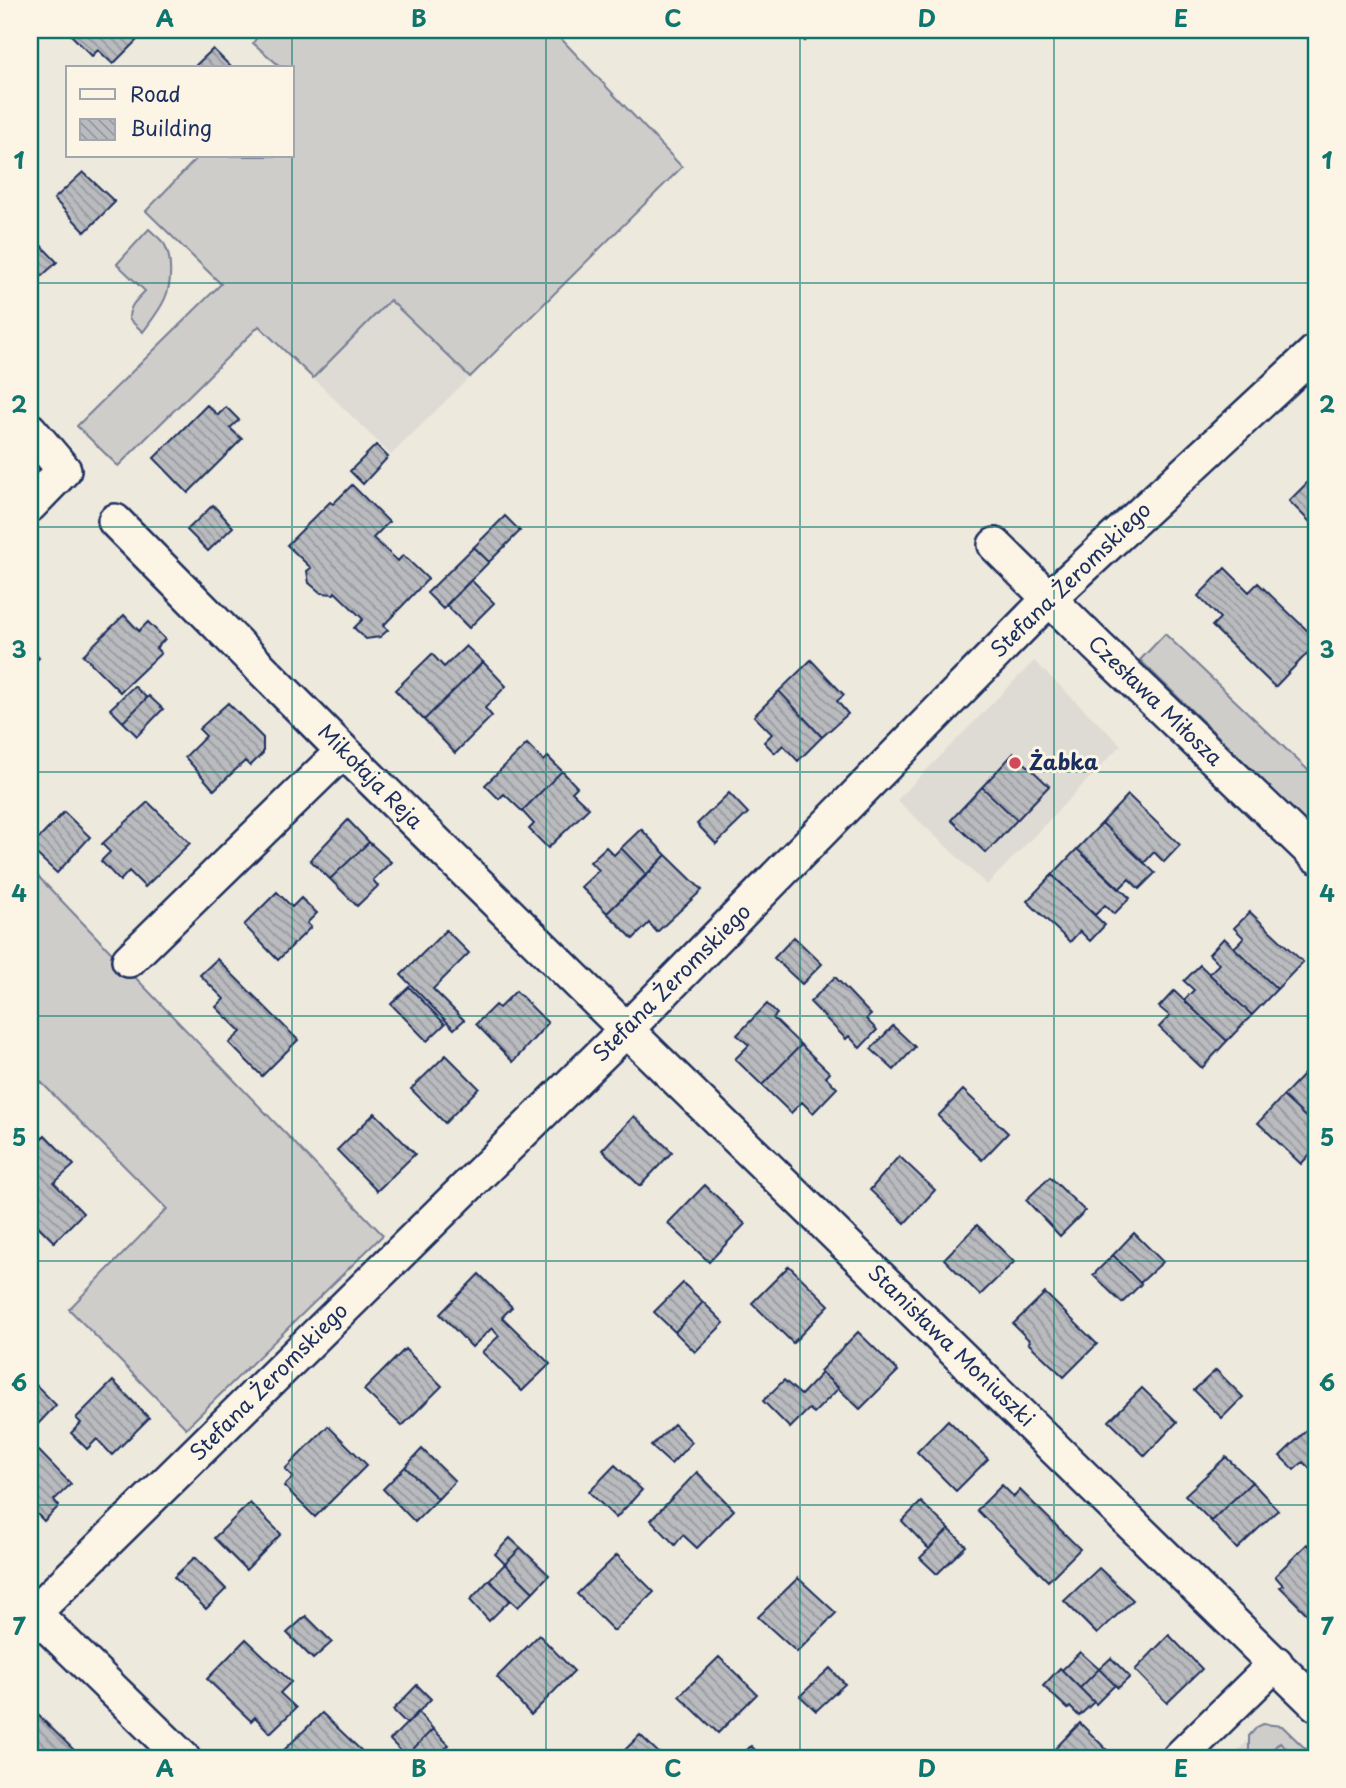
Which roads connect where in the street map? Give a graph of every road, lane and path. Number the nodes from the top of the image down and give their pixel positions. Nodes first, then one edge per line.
1 (1312, 363) edge
2 (30, 430) edge
3 (30, 505) edge
4 (114, 521) dead end
5 (995, 545) dead end
6 (1049, 599) junction
7 (343, 751) junction
8 (1316, 856) edge
9 (129, 960) dead end
10 (626, 1030) junction
11 (31, 1613) edge
12 (1276, 1663) junction
13 (1316, 1704) edge
14 (183, 1758) edge
15 (1179, 1758) edge

1 - 6 street, Stefana Żeromskiego
2 - 3 street
4 - 7 street, Mikołaja Reja
5 - 6 street, Czesława Miłosza
6 - 8 street, Czesława Miłosza
6 - 10 street, Stefana Żeromskiego
7 - 9 street
7 - 10 street, Mikołaja Reja
10 - 11 street, Stefana Żeromskiego
10 - 12 street, Stanisława Moniuszki
11 - 14 street
12 - 13 street, Stanisława Moniuszki
12 - 15 street

